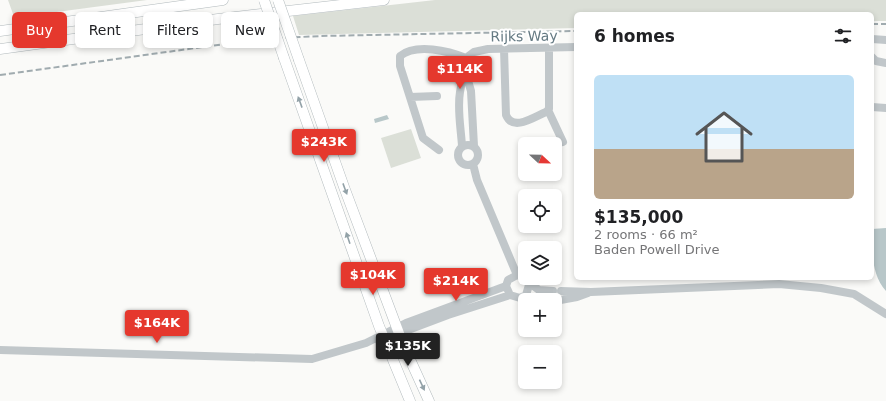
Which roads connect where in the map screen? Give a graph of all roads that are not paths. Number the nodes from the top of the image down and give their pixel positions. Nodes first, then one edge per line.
1 (223, 0) edge
2 (264, 0) edge
3 (278, 0) edge
4 (384, 0) edge
5 (1, 31) edge
6 (874, 39) edge
7 (886, 40) edge
8 (574, 47) edge
9 (549, 48) junction
10 (0, 49) edge
11 (504, 49) junction
12 (466, 58) junction
13 (874, 59) edge
14 (886, 62) edge
15 (466, 74) junction
16 (437, 96) dead end
17 (410, 97) junction
18 (874, 107) edge
19 (886, 108) edge
20 (548, 110) junction
21 (460, 116) junction
22 (472, 116) junction
23 (563, 142) dead end
24 (462, 146) junction
25 (474, 146) junction
26 (440, 150) dead end
27 (473, 164) junction
28 (518, 265) edge
29 (518, 278) edge
30 (533, 285) edge
31 (506, 286) junction
32 (591, 292) junction
33 (510, 295) junction
34 (518, 298) edge
35 (562, 300) edge
36 (886, 314) edge
37 (398, 331) junction
38 (383, 337) junction
39 (0, 350) edge
40 (410, 401) edge
41 (429, 401) edge

1 - 5 main road
38 -> 2 main road, bridge
3 -> 37 main road, bridge
4 - 10 main road
6 - 7 street
8 - 9 street, Rijks Way
9 - 11 street, Rijks Way
9 - 20 street
11 - 12 street, Rijks Way
11 - 20 street
12 - 15 street
12 - 17 street
13 - 14 street
15 - 21 street
15 - 22 street
16 - 17 street
17 - 26 street
18 - 19 street
20 - 23 street
21 - 22 street
21 - 24 street
22 - 25 street
24 - 25 street
24 - 27 street
25 - 27 street
27 - 28 street
29 - 31 street
30 - 32 street
31 - 33 street
31 - 37 street
32 - 35 street
32 - 36 street
33 - 34 street
33 - 37 street
37 - 38 street
37 -> 41 main road
38 - 39 street
38 - 40 main road

